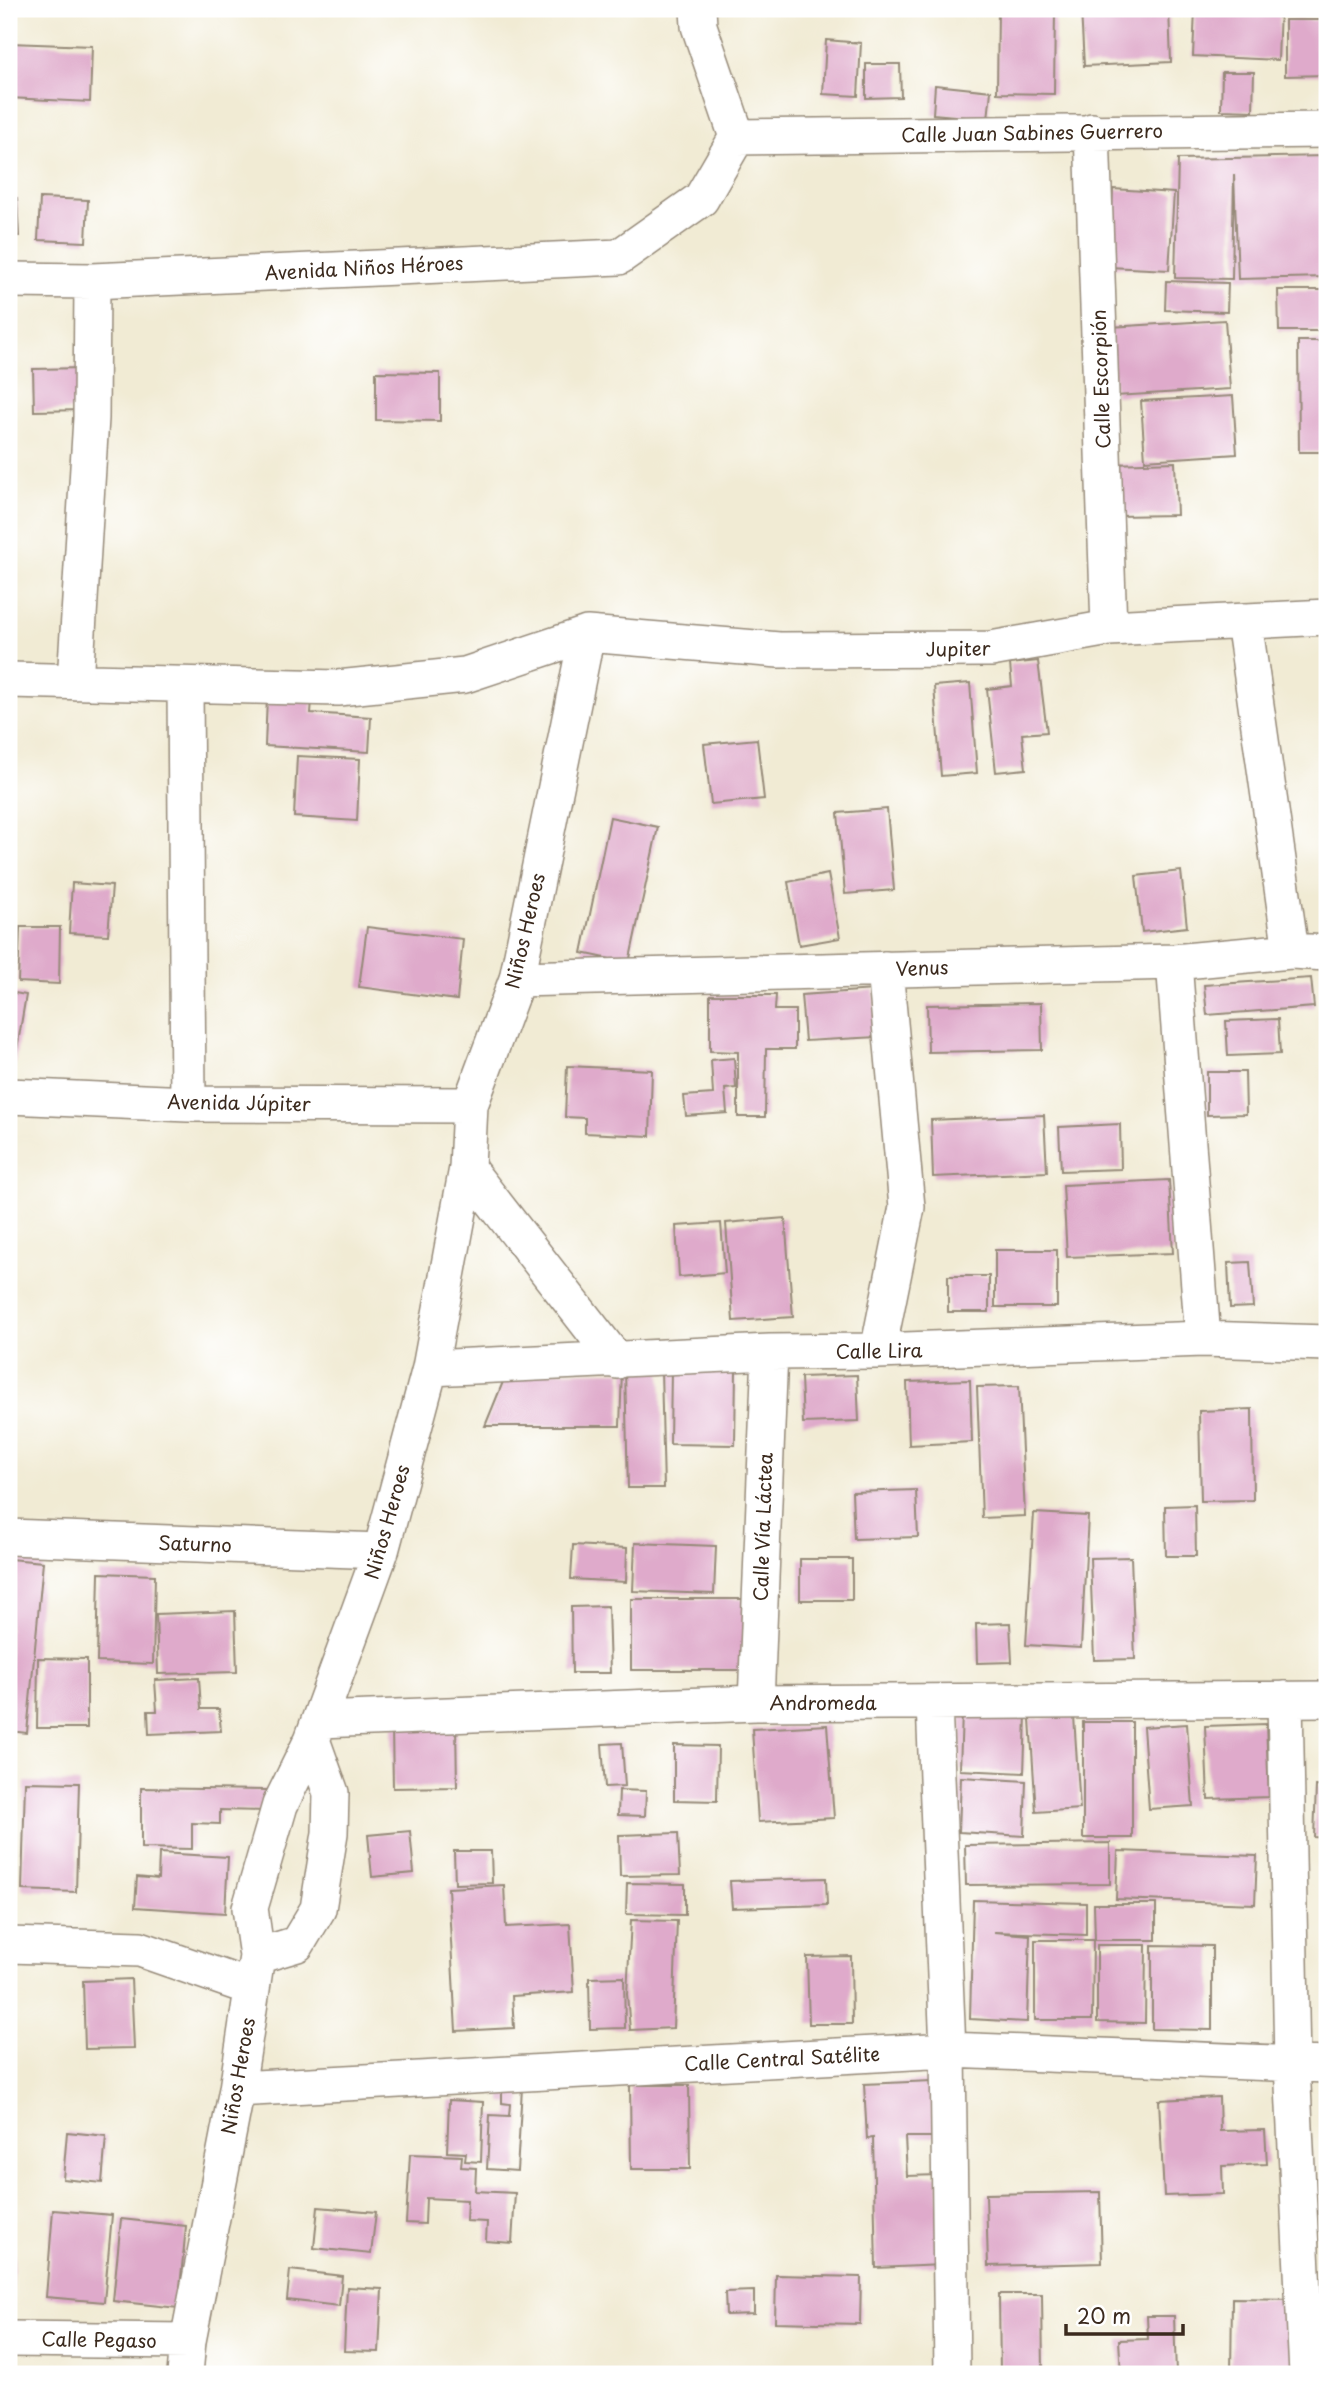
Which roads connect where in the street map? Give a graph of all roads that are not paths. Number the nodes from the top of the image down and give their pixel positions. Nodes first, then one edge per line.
1 (698, 9) edge
2 (1327, 130) edge
3 (1092, 131) junction
4 (737, 137) junction
5 (9, 280) edge
6 (92, 281) junction
7 (1327, 617) edge
8 (1244, 621) junction
9 (1109, 628) junction
10 (587, 634) junction
11 (9, 680) edge
12 (75, 682) junction
13 (185, 686) junction
14 (1291, 951) junction
15 (1327, 953) edge
16 (1174, 962) junction
17 (885, 969) junction
18 (517, 979) junction
19 (9, 1096) edge
20 (188, 1104) junction
21 (470, 1105) junction
22 (467, 1168) junction
23 (1203, 1339) junction
24 (1327, 1343) edge
25 (878, 1351) junction
26 (770, 1352) junction
27 (617, 1361) junction
28 (430, 1368) junction
29 (9, 1537) edge
30 (381, 1551) junction
31 (1285, 1699) junction
32 (1327, 1699) edge
33 (757, 1703) junction
34 (934, 1703) junction
35 (316, 1730) junction
36 (9, 1945) edge
37 (254, 1972) junction
38 (948, 2050) junction
39 (1292, 2065) junction
40 (1327, 2065) edge
41 (237, 2089) junction
42 (9, 2339) edge
43 (187, 2358) edge
44 (952, 2374) edge
45 (1307, 2374) edge

1 - 4 street
2 - 3 street, Calle Juan Sabines Guerrero
3 - 4 street, Calle Juan Sabines Guerrero
3 - 9 street, Calle Escorpión
4 - 6 street, Avenida Niños Héroes
5 - 6 street, Avenida Niños Héroes
6 - 12 street
7 - 8 street, Jupiter
8 - 9 street, Jupiter
8 - 14 street
9 - 10 street, Jupiter
10 - 13 street
10 - 18 street, Niños Heroes
11 - 12 street
12 - 13 street
13 - 20 street
14 - 15 street, Venus
14 - 16 street, Venus
16 - 17 street, Venus
16 - 23 street
17 - 18 street, Venus
17 - 25 street
18 - 21 street, Niños Heroes
19 - 20 street, Avenida Júpiter
20 - 21 street, Avenida Júpiter
21 - 22 street, Niños Heroes
22 - 27 street
22 - 28 street, Niños Heroes
23 - 24 street, Calle Lira
23 - 25 street, Calle Lira
25 - 26 street, Calle Lira
26 - 27 street, Calle Lira
26 - 33 street, Calle Vía Láctea
27 - 28 street, Calle Lira
28 - 30 street, Niños Heroes
29 - 30 street, Saturno
30 - 35 street, Niños Heroes
31 - 32 street, Andromeda
31 - 34 street, Andromeda
31 - 39 street
33 - 34 street, Andromeda
33 - 35 street, Andromeda
34 - 38 street
35 - 37 street, Niños Heroes
35 - 37 street
36 - 37 street
37 - 41 street, Niños Heroes
38 - 39 street, Calle Central Satélite
38 - 41 street, Calle Central Satélite
38 - 44 street
39 - 40 street, Calle Central Satélite
39 - 45 street
41 - 43 street, Niños Heroes
42 - 43 street, Calle Pegaso

